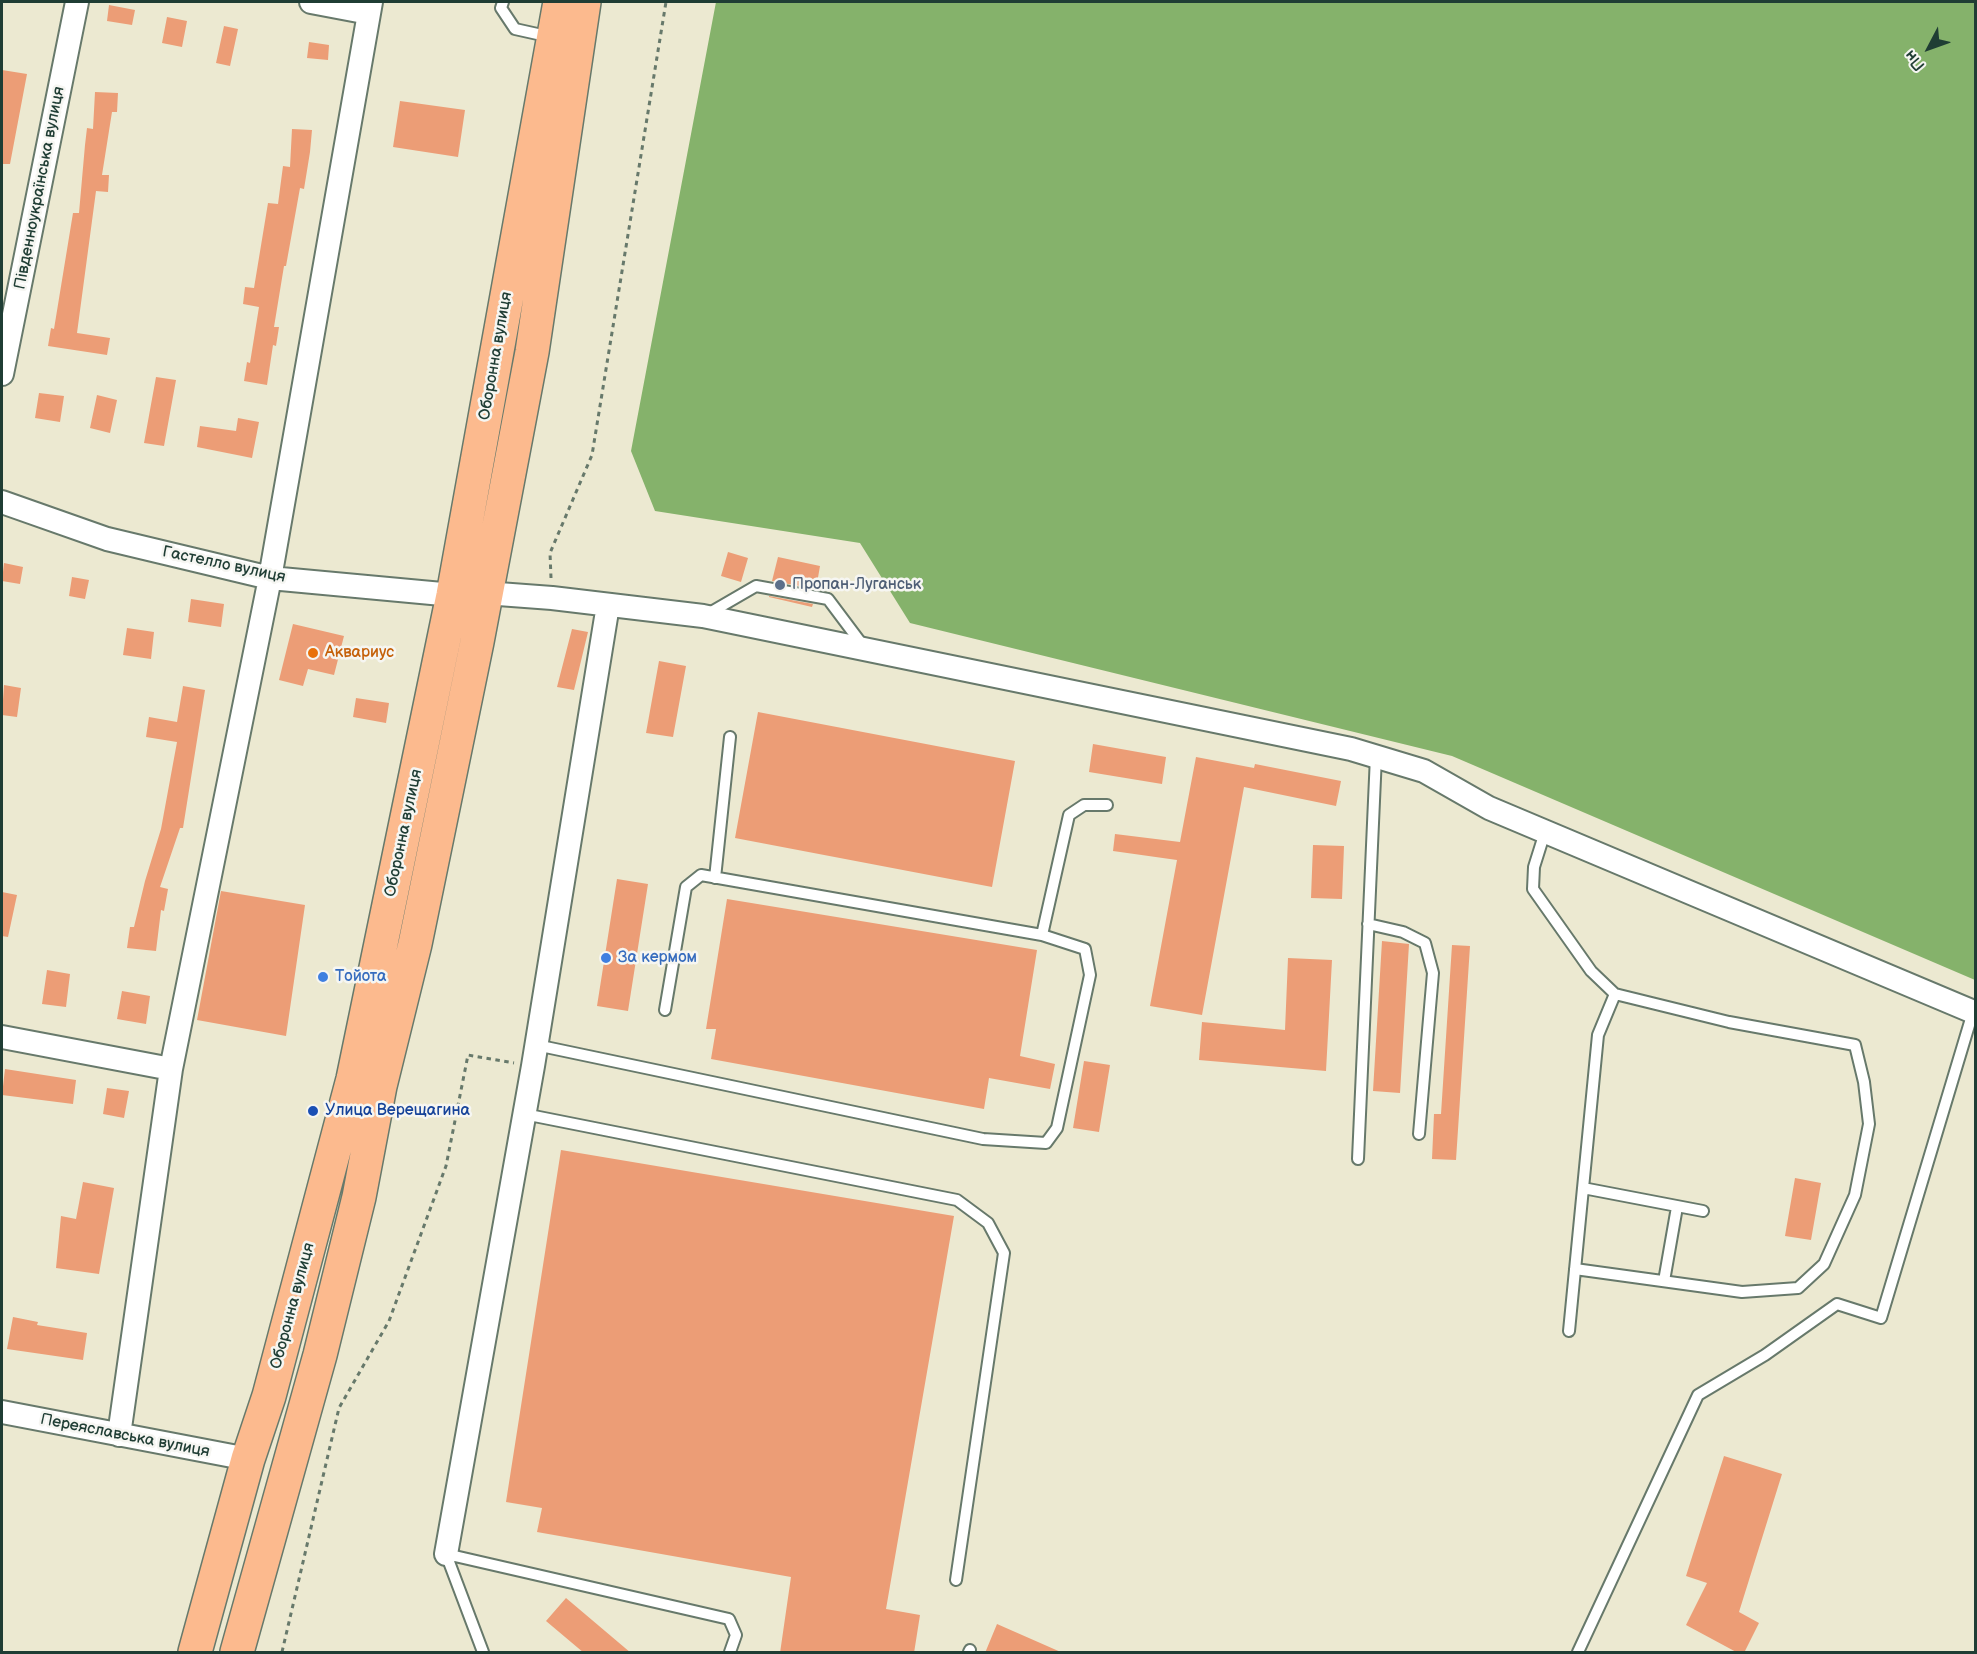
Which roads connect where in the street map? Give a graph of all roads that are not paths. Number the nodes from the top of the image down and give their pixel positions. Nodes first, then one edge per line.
1 (77, 2) edge
2 (311, 2) edge
3 (503, 2) edge
4 (560, 2) edge
5 (585, 2) edge
6 (370, 7) edge
7 (554, 37) junction
8 (2, 374) edge
9 (2, 502) edge
10 (270, 578) junction
11 (485, 593) junction
12 (453, 595) junction
13 (608, 605) junction
14 (703, 616) junction
15 (866, 650) junction
16 (730, 737) dead end
17 (1376, 756) junction
18 (1107, 806) dead end
19 (1545, 832) junction
20 (716, 878) junction
21 (1368, 924) junction
22 (1042, 935) junction
23 (1615, 994) junction
24 (665, 1010) dead end
25 (1974, 1012) edge
26 (2, 1037) edge
27 (535, 1056) junction
28 (171, 1069) junction
29 (524, 1114) junction
30 (1419, 1134) dead end
31 (1358, 1159) dead end
32 (1583, 1188) junction
33 (1677, 1207) junction
34 (1703, 1211) dead end
35 (1575, 1269) junction
36 (1664, 1281) junction
37 (1569, 1331) dead end
38 (2, 1412) edge
39 (119, 1436) junction
40 (248, 1459) junction
41 (446, 1554) junction
42 (956, 1580) dead end
43 (195, 1653) edge
44 (237, 1653) edge
45 (483, 1653) edge
46 (730, 1653) edge
47 (1578, 1653) edge

1 - 8 street, Південноукраїнська вулиця
2 - 6 street
3 - 7 lane
4 - 7 main road, Оборонна вулиця
5 - 11 main road, Оборонна вулиця
6 - 10 street
7 - 12 main road, Оборонна вулиця
9 - 10 street, Гастелло вулиця
10 - 12 street, Гастелло вулиця
10 - 28 street
11 - 12 street, Гастелло вулиця
11 - 13 street, Гастелло вулиця
11 - 44 main road, Оборонна вулиця
12 - 40 main road, Оборонна вулиця
13 - 14 street, Гастелло вулиця
13 - 27 street
14 - 15 street, Гастелло вулиця
14 - 15 lane
15 - 17 street, Гастелло вулиця
16 - 20 lane
17 - 19 street, Гастелло вулиця
17 - 21 lane
18 - 22 lane
19 - 23 lane
19 - 25 street, Гастелло вулиця
20 - 22 lane
20 - 24 lane
21 - 30 lane
21 - 31 lane
22 - 27 lane
23 - 32 lane
23 - 36 lane
25 - 47 lane
26 - 28 street
27 - 29 street
28 - 39 street
29 - 41 street
29 - 42 lane
32 - 33 lane
32 - 35 lane
33 - 34 lane
33 - 36 lane
35 - 36 lane
35 - 37 lane
38 - 39 street, Переяславська вулиця
39 - 40 street, Переяславська вулиця
40 - 43 main road, Оборонна вулиця
41 - 45 lane
41 - 46 lane

